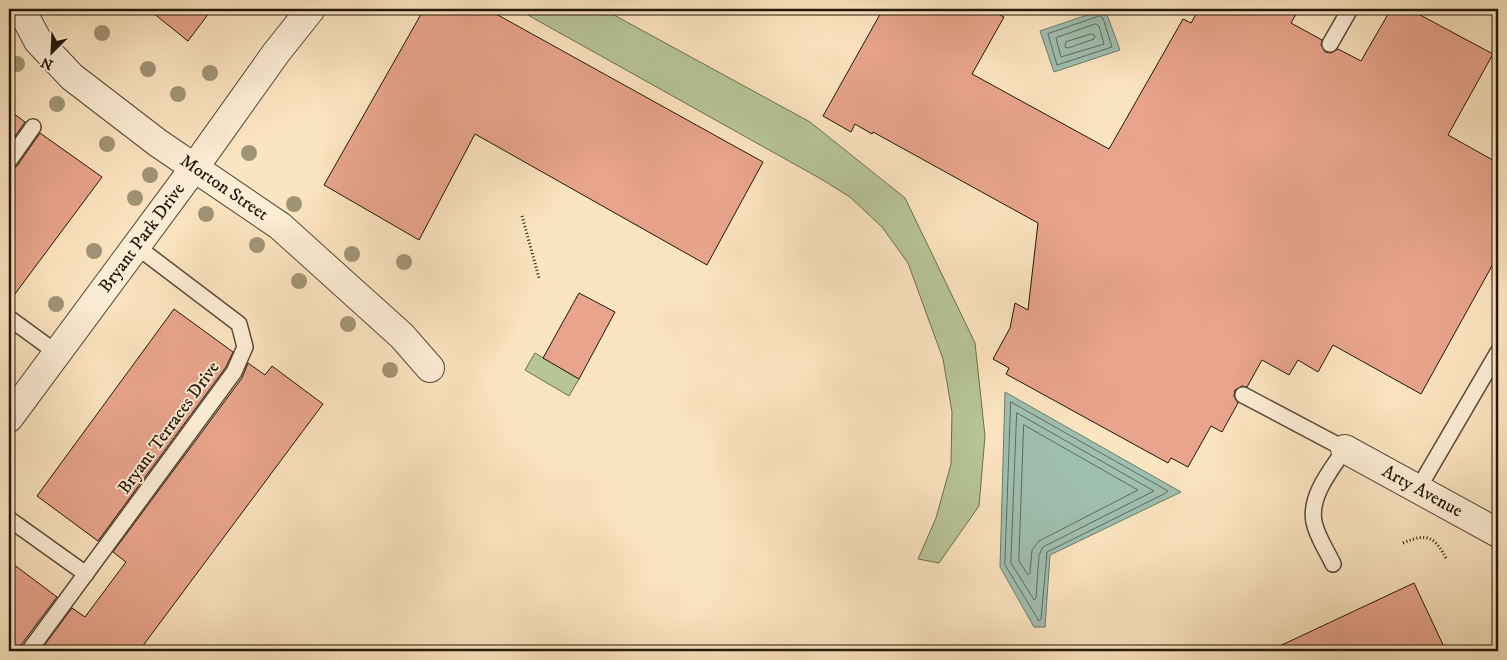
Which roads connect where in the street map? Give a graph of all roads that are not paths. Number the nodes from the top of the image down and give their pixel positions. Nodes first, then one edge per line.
1 (21, 9) edge
2 (311, 9) edge
3 (1350, 9) edge
4 (1330, 44) dead end
5 (33, 127) dead end
6 (9, 161) edge
7 (194, 168) junction
8 (136, 246) junction
9 (9, 318) edge
10 (1498, 352) edge
11 (57, 353) junction
12 (430, 368) dead end
13 (1243, 395) dead end
14 (9, 418) edge
15 (1344, 449) junction
16 (1418, 488) junction
17 (9, 519) edge
18 (1498, 533) edge
19 (1333, 564) dead end
20 (86, 574) junction
21 (29, 651) edge

1 - 7 street, Morton Street
2 - 7 street, Bryant Park Drive
3 - 4 lane
5 - 6 lane
7 - 8 street, Bryant Park Drive
7 - 12 street, Morton Street
8 - 11 street, Bryant Park Drive
8 - 20 lane, Bryant Terraces Drive
9 - 11 lane
10 - 16 lane
11 - 14 street, Bryant Park Drive
13 - 15 lane
15 - 16 street, Arty Avenue
15 - 19 lane
16 - 18 street, Arty Avenue
17 - 20 lane
20 - 21 lane, Bryant Terraces Drive

